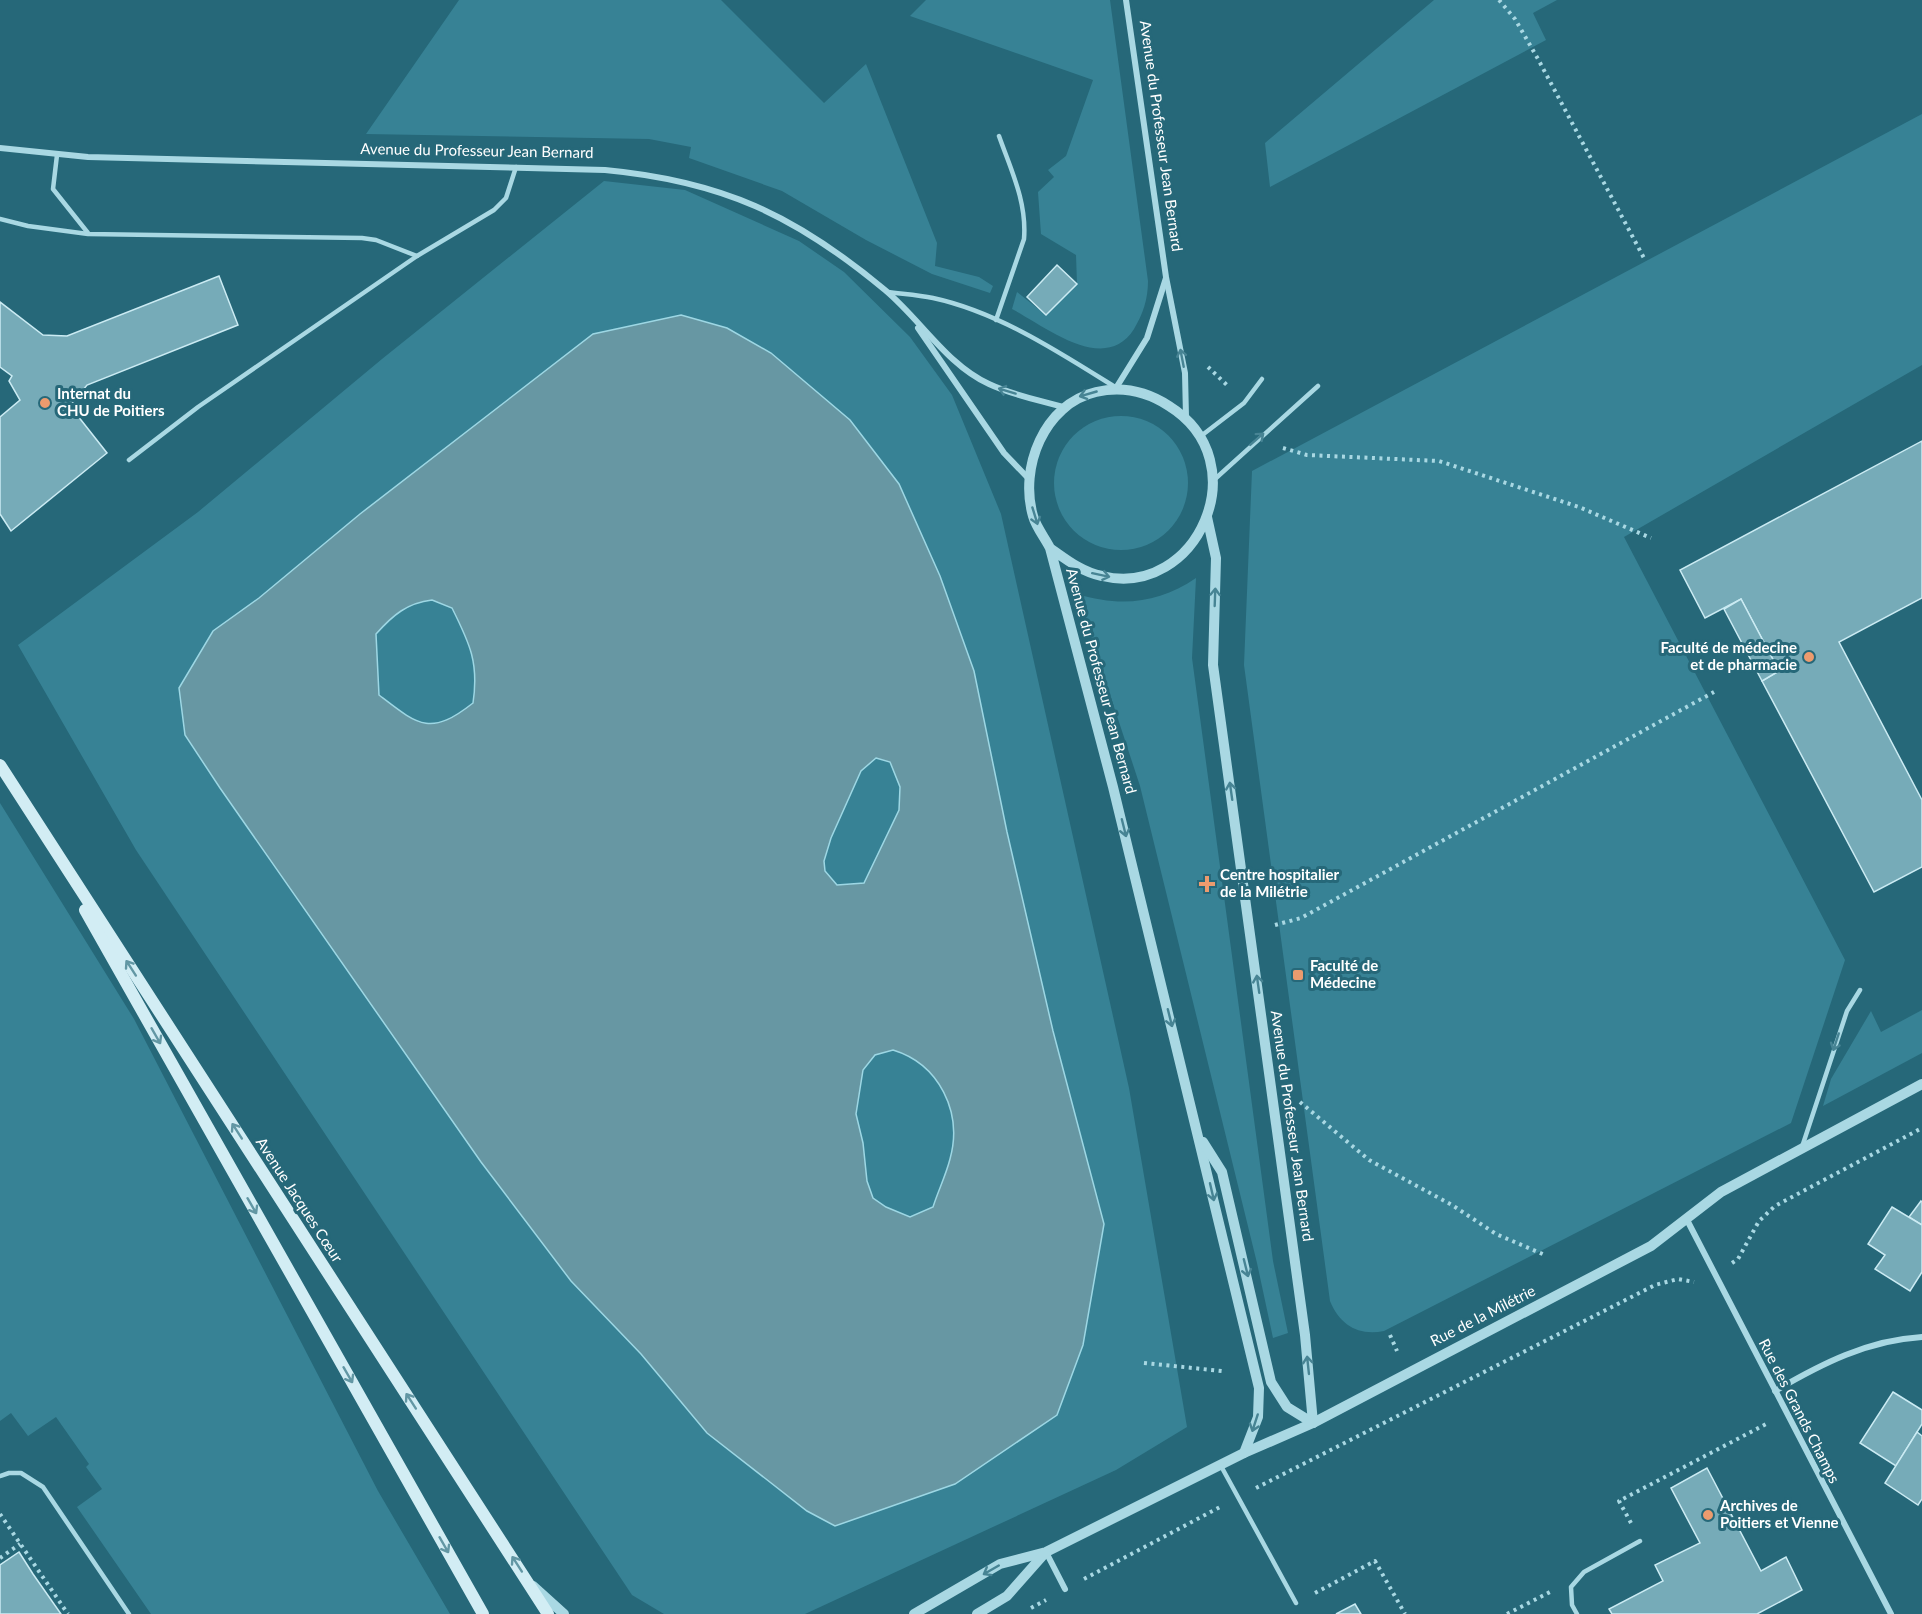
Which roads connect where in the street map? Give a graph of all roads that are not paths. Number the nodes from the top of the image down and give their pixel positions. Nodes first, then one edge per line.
1 (1126, 0) edge
2 (999, 136) dead end
3 (0, 148) edge
4 (57, 155) junction
5 (516, 167) junction
6 (0, 219) edge
7 (88, 234) junction
8 (417, 256) junction
9 (1166, 277) junction
10 (887, 292) junction
11 (911, 318) junction
12 (996, 320) junction
13 (1262, 379) dead end
14 (1318, 386) dead end
15 (1116, 388) junction
16 (1063, 407) junction
17 (1186, 417) junction
18 (1201, 436) junction
19 (129, 460) dead end
20 (1215, 479) junction
21 (1029, 480) junction
22 (1207, 518) junction
23 (1050, 548) junction
24 (0, 765) edge
25 (24, 802) junction
26 (1860, 990) dead end
27 (1922, 1084) edge
28 (1198, 1135) junction
29 (1801, 1148) junction
30 (1686, 1218) junction
31 (1922, 1337) edge
32 (1775, 1391) junction
33 (1313, 1423) junction
34 (1244, 1453) junction
35 (1221, 1465) junction
36 (0, 1476) edge
37 (1640, 1541) road end
38 (1046, 1552) junction
39 (529, 1582) junction
40 (1065, 1589) road end
41 (1296, 1603) road end
42 (129, 1614) edge
43 (483, 1614) edge
44 (548, 1614) edge
45 (564, 1614) edge
46 (914, 1614) edge
47 (977, 1614) edge
48 (1577, 1614) edge
49 (1891, 1614) edge

1 - 9 street, Avenue du Professeur Jean Bernard
2 - 12 lane
3 - 4 street, Avenue du Professeur Jean Bernard
4 - 5 street, Avenue du Professeur Jean Bernard
4 - 7 lane
5 - 8 lane
5 - 10 street, Avenue du Professeur Jean Bernard
6 - 7 lane
7 - 8 lane
8 - 19 lane
9 - 15 street, Avenue du Professeur Jean Bernard
17 -> 9 street, Avenue du Professeur Jean Bernard
10 - 11 street, Avenue du Professeur Jean Bernard
10 - 12 lane
16 -> 11 street, Avenue du Professeur Jean Bernard
11 - 21 street, Avenue du Professeur Jean Bernard
12 - 15 lane
13 - 18 lane
20 -> 14 lane
15 -> 16 street, Avenue du Professeur Jean Bernard
15 - 17 street, Avenue du Professeur Jean Bernard
16 - 21 street, Avenue du Professeur Jean Bernard
17 - 18 street, Avenue du Professeur Jean Bernard
18 - 20 street, Avenue du Professeur Jean Bernard
20 - 22 street, Avenue du Professeur Jean Bernard
21 -> 23 street, Avenue du Professeur Jean Bernard
23 -> 22 street, Avenue du Professeur Jean Bernard
33 -> 22 street, Avenue du Professeur Jean Bernard
23 -> 28 street, Avenue du Professeur Jean Bernard
24 - 25 main road, Avenue Jacques Cœur
39 -> 25 main road, Avenue Jacques Cœur
25 -> 43 main road, Avenue Jacques Cœur
26 -> 29 lane
27 - 29 street, Rue de la Milétrie
28 -> 33 street, Avenue du Professeur Jean Bernard
28 -> 34 street, Avenue du Professeur Jean Bernard
29 - 30 street, Rue de la Milétrie
30 - 32 street, Rue des Grands Champs
30 - 33 street, Rue de la Milétrie
31 - 32 street
32 - 49 street, Rue des Grands Champs
33 - 34 street, Rue de la Milétrie
34 - 35 street, Rue de la Milétrie
35 - 38 street, Rue de la Milétrie
35 - 41 lane
36 - 42 lane
37 - 48 lane
38 - 40 street
38 -> 46 street, Rue de la Milétrie
38 - 47 street, Rue de la Milétrie
39 - 44 main road, Avenue Jacques Cœur
39 - 45 street

